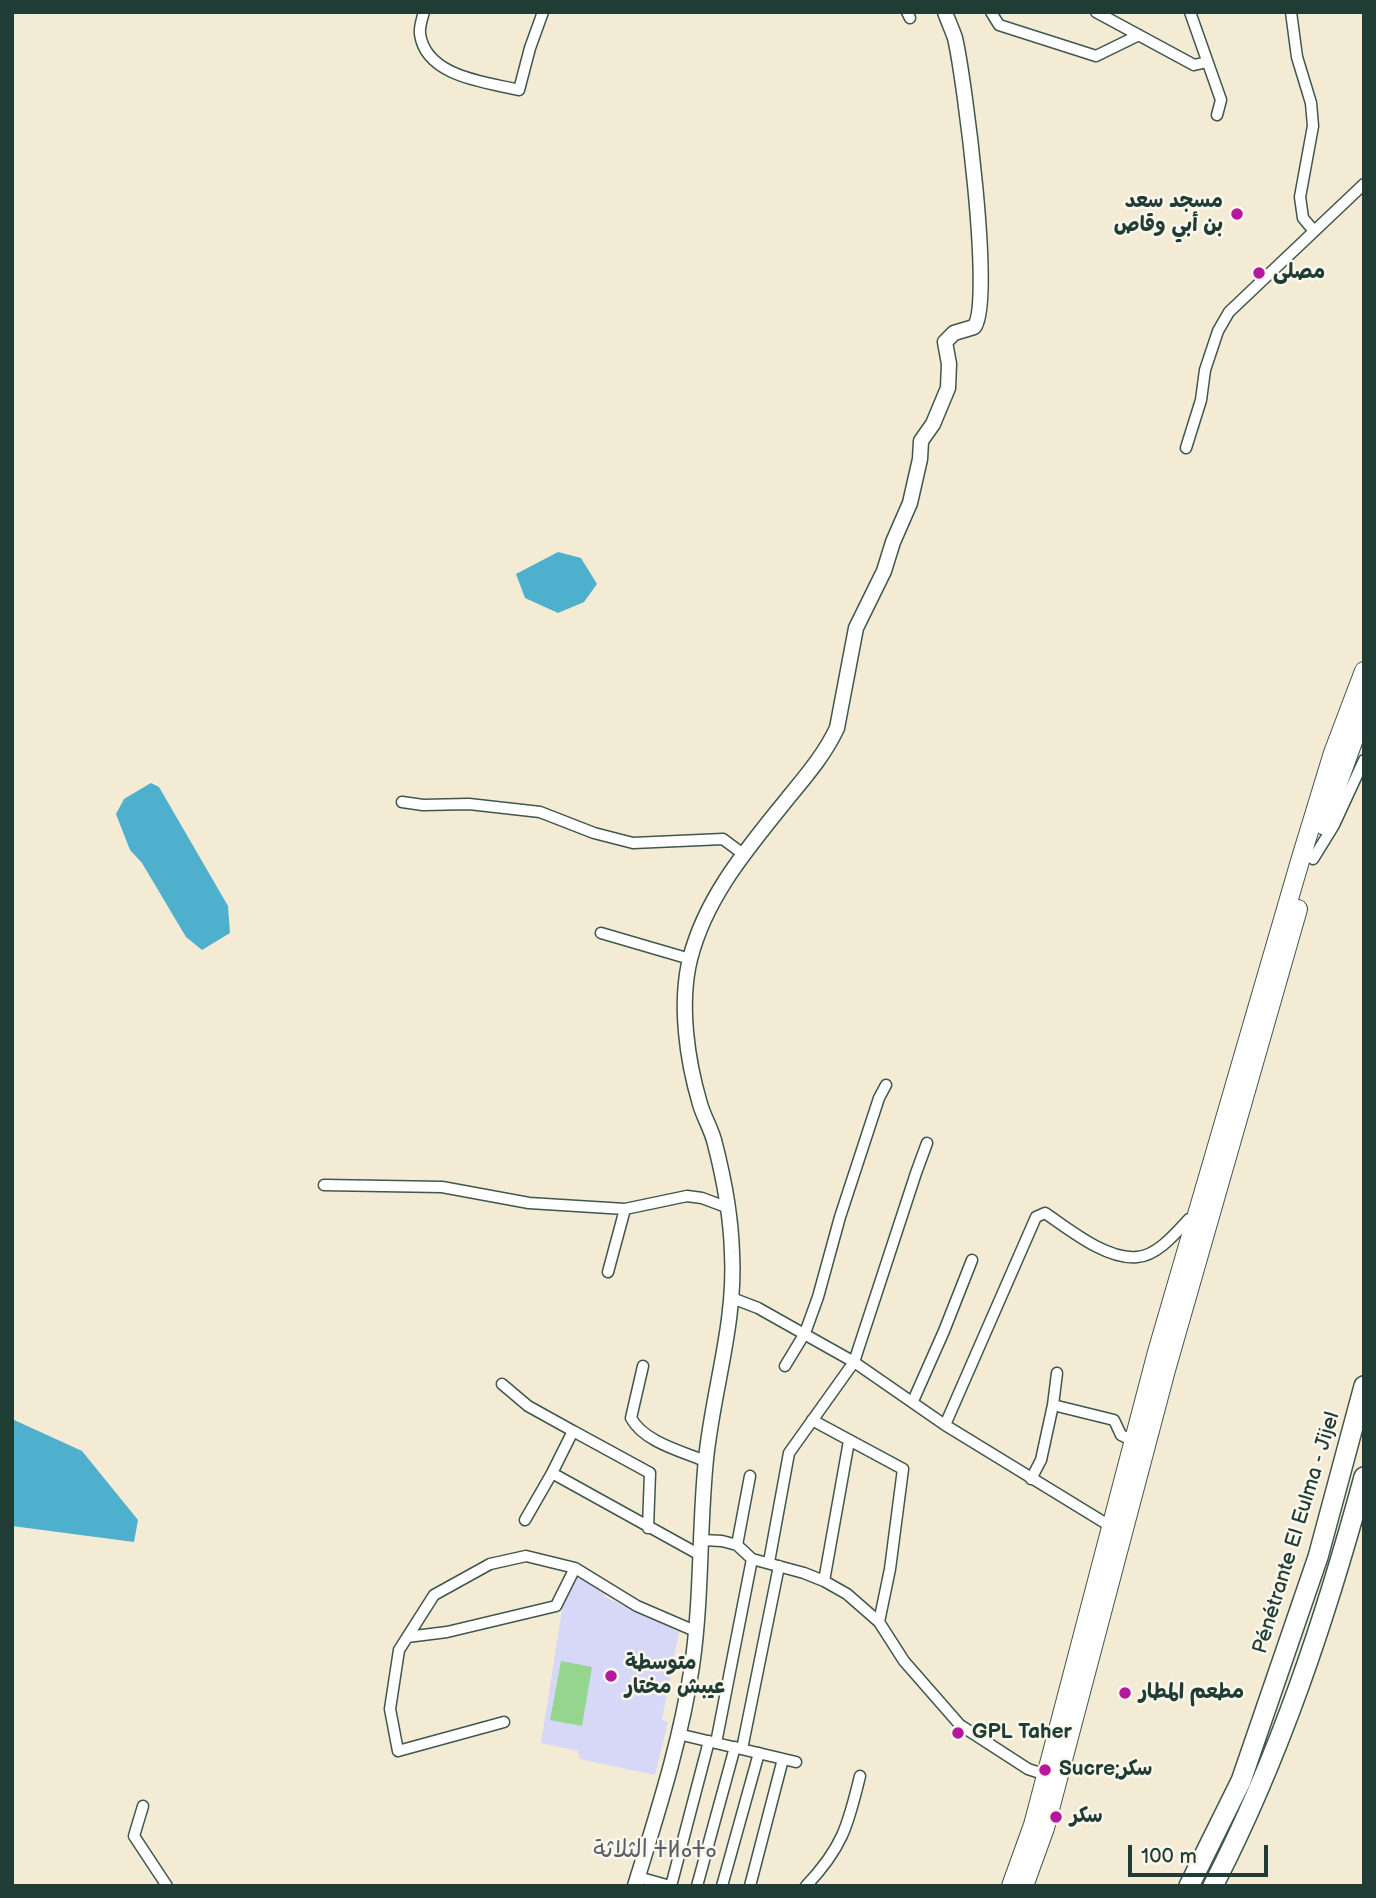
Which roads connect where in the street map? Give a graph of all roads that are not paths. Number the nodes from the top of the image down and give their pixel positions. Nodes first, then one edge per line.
1 (424, 12) edge
2 (543, 12) edge
3 (945, 12) edge
4 (991, 12) edge
5 (1096, 12) edge
6 (1190, 12) edge
7 (1291, 12) edge
8 (1139, 35) junction
9 (1208, 62) junction
10 (1217, 115) dead end
11 (1364, 184) edge
12 (1314, 231) junction
13 (1185, 448) dead end
14 (1364, 671) edge
15 (1364, 711) edge
16 (1364, 760) edge
17 (402, 802) dead end
18 (743, 854) junction
19 (1313, 859) junction
20 (601, 933) dead end
21 (690, 959) junction
22 (886, 1086) dead end
23 (928, 1143) dead end
24 (324, 1185) dead end
25 (726, 1207) junction
26 (625, 1209) junction
27 (1195, 1219) junction
28 (972, 1260) dead end
29 (608, 1272) dead end
30 (732, 1298) junction
31 (805, 1333) junction
32 (854, 1362) junction
33 (643, 1366) dead end
34 (785, 1366) dead end
35 (1057, 1373) dead end
36 (502, 1384) dead end
37 (1364, 1386) edge
38 (912, 1401) junction
39 (1053, 1405) junction
40 (812, 1420) junction
41 (945, 1425) junction
42 (573, 1431) junction
43 (849, 1441) junction
44 (1133, 1441) junction
45 (705, 1461) junction
46 (552, 1473) junction
47 (750, 1476) dead end
48 (1364, 1477) edge
49 (1031, 1479) junction
50 (525, 1520) dead end
51 (1110, 1526) junction
52 (648, 1528) junction
53 (737, 1545) junction
54 (701, 1548) junction
55 (752, 1559) junction
56 (774, 1564) junction
57 (575, 1568) junction
58 (824, 1581) junction
59 (879, 1622) junction
60 (695, 1631) junction
61 (407, 1637) junction
62 (504, 1722) dead end
63 (678, 1734) junction
64 (713, 1742) junction
65 (739, 1748) junction
66 (398, 1751) junction
67 (760, 1753) junction
68 (783, 1759) junction
69 (796, 1762) dead end
70 (404, 1763) dead end
71 (1046, 1775) junction
72 (860, 1776) dead end
73 (143, 1806) dead end
74 (637, 1881) edge
75 (167, 1886) edge
76 (671, 1886) edge
77 (696, 1886) edge
78 (722, 1886) edge
79 (750, 1886) edge
80 (806, 1886) edge
81 (1011, 1886) edge
82 (1024, 1886) edge
83 (1189, 1886) edge
84 (1213, 1886) edge

1 - 2 street
3 - 18 street
4 - 8 street
5 - 8 street
6 - 9 street
7 - 12 street
8 - 9 street
9 - 10 street
11 - 12 street
12 - 13 street
14 - 27 highway
15 - 19 highway
16 - 19 street
17 - 18 street
18 - 21 street
19 - 82 highway
20 - 21 street
21 - 25 street
22 - 31 street
23 - 32 street
24 - 26 street
25 - 26 street
25 - 30 street
26 - 29 street
27 - 41 street
27 - 44 highway
28 - 38 street
30 - 31 street
30 - 45 street
31 - 32 street
31 - 34 street
32 - 38 street
32 - 40 street
33 - 45 street
35 - 39 street
36 - 42 street
37 - 83 highway, Pénétrante El Eulma - Jijel
38 - 41 street
39 - 44 street
39 - 49 street
40 - 43 street
40 - 56 street
41 - 49 street
42 - 46 street
42 - 52 street
43 - 58 street
43 - 59 street
44 - 51 highway
45 - 54 street
46 - 50 street
46 - 52 street
47 - 53 street
48 - 84 highway
49 - 51 street
51 - 71 highway
52 - 54 street
53 - 54 street
53 - 55 street
54 - 60 street
55 - 56 street
55 - 64 street
56 - 58 street
56 - 65 street
57 - 60 street
57 - 61 street
57 - 61 street
58 - 59 street
59 - 71 street
60 - 63 street
61 - 66 street
62 - 66 street
63 - 64 street
63 - 74 street
64 - 65 street
64 - 76 street
65 - 67 street
65 - 77 street
66 - 70 street
67 - 68 street
67 - 78 street
68 - 69 street
68 - 79 street
71 - 81 highway
72 - 80 street
73 - 75 street
74 - 76 street

